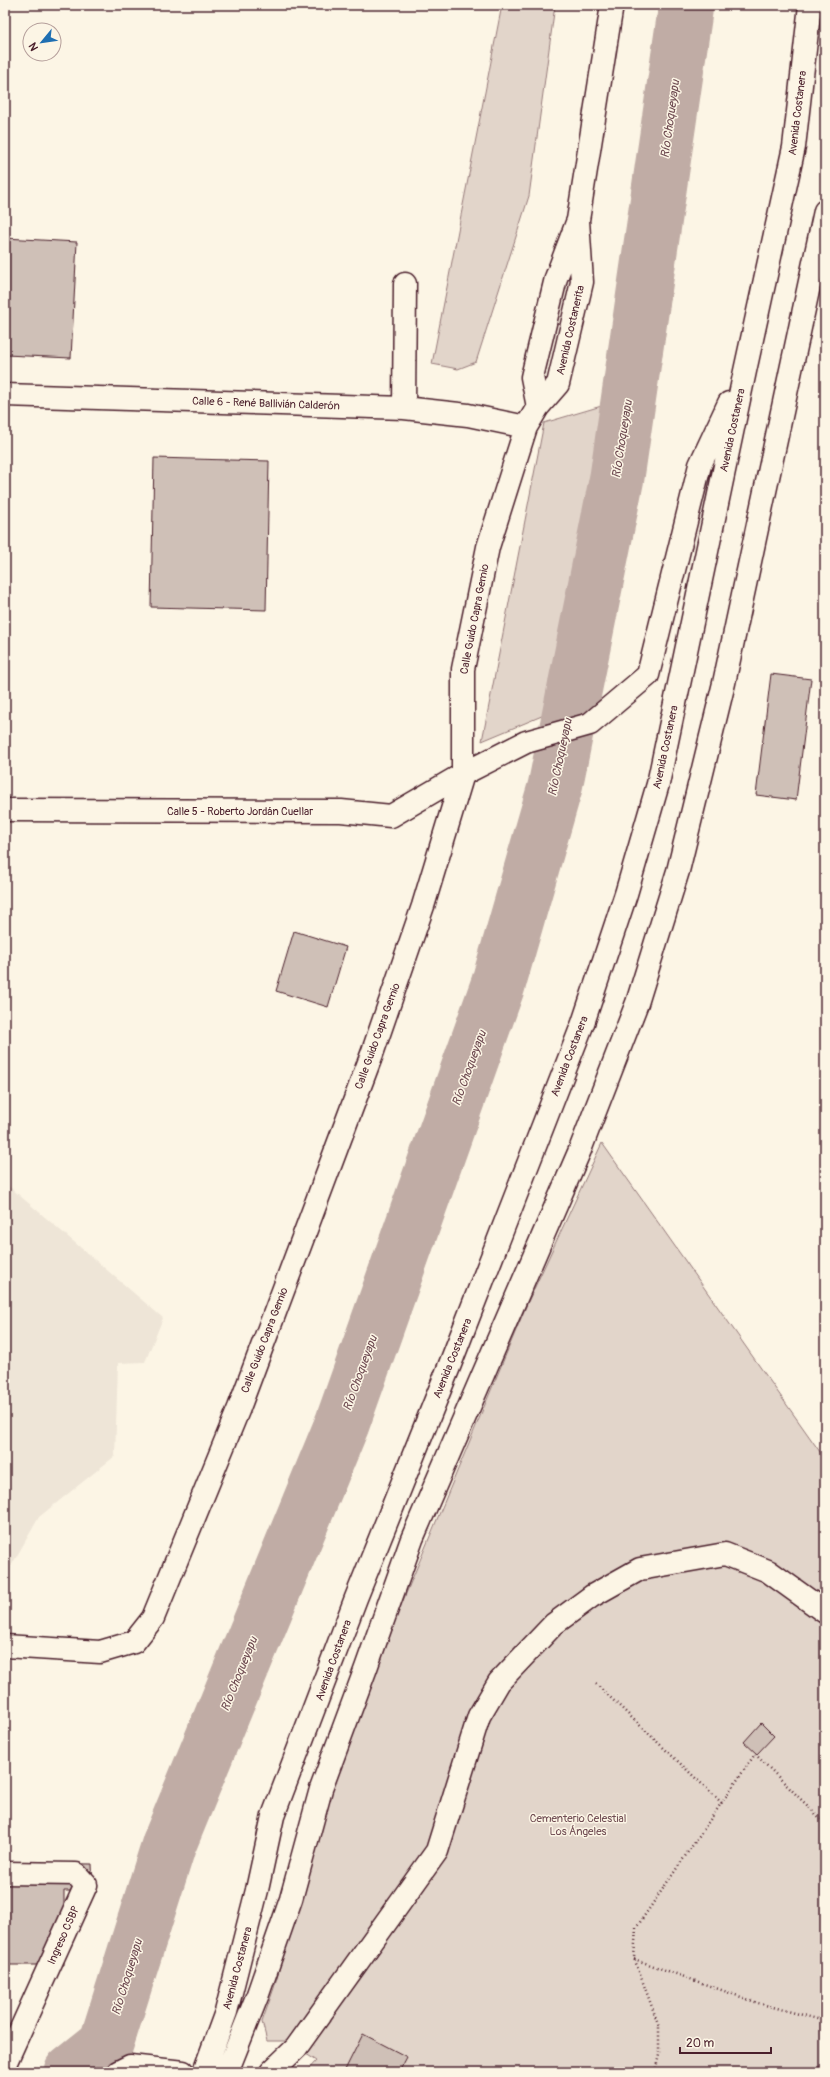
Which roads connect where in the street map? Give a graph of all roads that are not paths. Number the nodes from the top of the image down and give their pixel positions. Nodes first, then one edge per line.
1 (612, 5) edge
2 (810, 5) edge
3 (825, 211) edge
4 (405, 284) dead end
5 (745, 371) junction
6 (5, 395) edge
7 (404, 408) junction
8 (526, 427) junction
9 (463, 774) junction
10 (5, 810) edge
11 (825, 1612) edge
12 (5, 1646) edge
13 (5, 1874) edge
14 (5, 2064) edge
15 (118, 2072) edge
16 (183, 2072) edge
17 (204, 2072) edge
18 (227, 2072) edge
19 (271, 2072) edge

1 - 8 main road, Calle Guido Capra Gemio
2 - 5 main road, Avenida Costanera
3 - 18 main road
4 - 7 main road
5 - 9 main road, Calle 5 - Roberto Jordán Cuellar
5 - 17 main road, Avenida Costanera
6 - 7 main road, Calle 6 - René Ballivián Calderón
7 - 8 main road, Calle 6 - René Ballivián Calderón
8 - 9 main road, Calle Guido Capra Gemio
9 - 10 main road, Calle 5 - Roberto Jordán Cuellar
9 - 12 main road, Calle Guido Capra Gemio
11 - 19 main road
13 - 14 main road, Ingreso CSBP
15 - 16 main road

